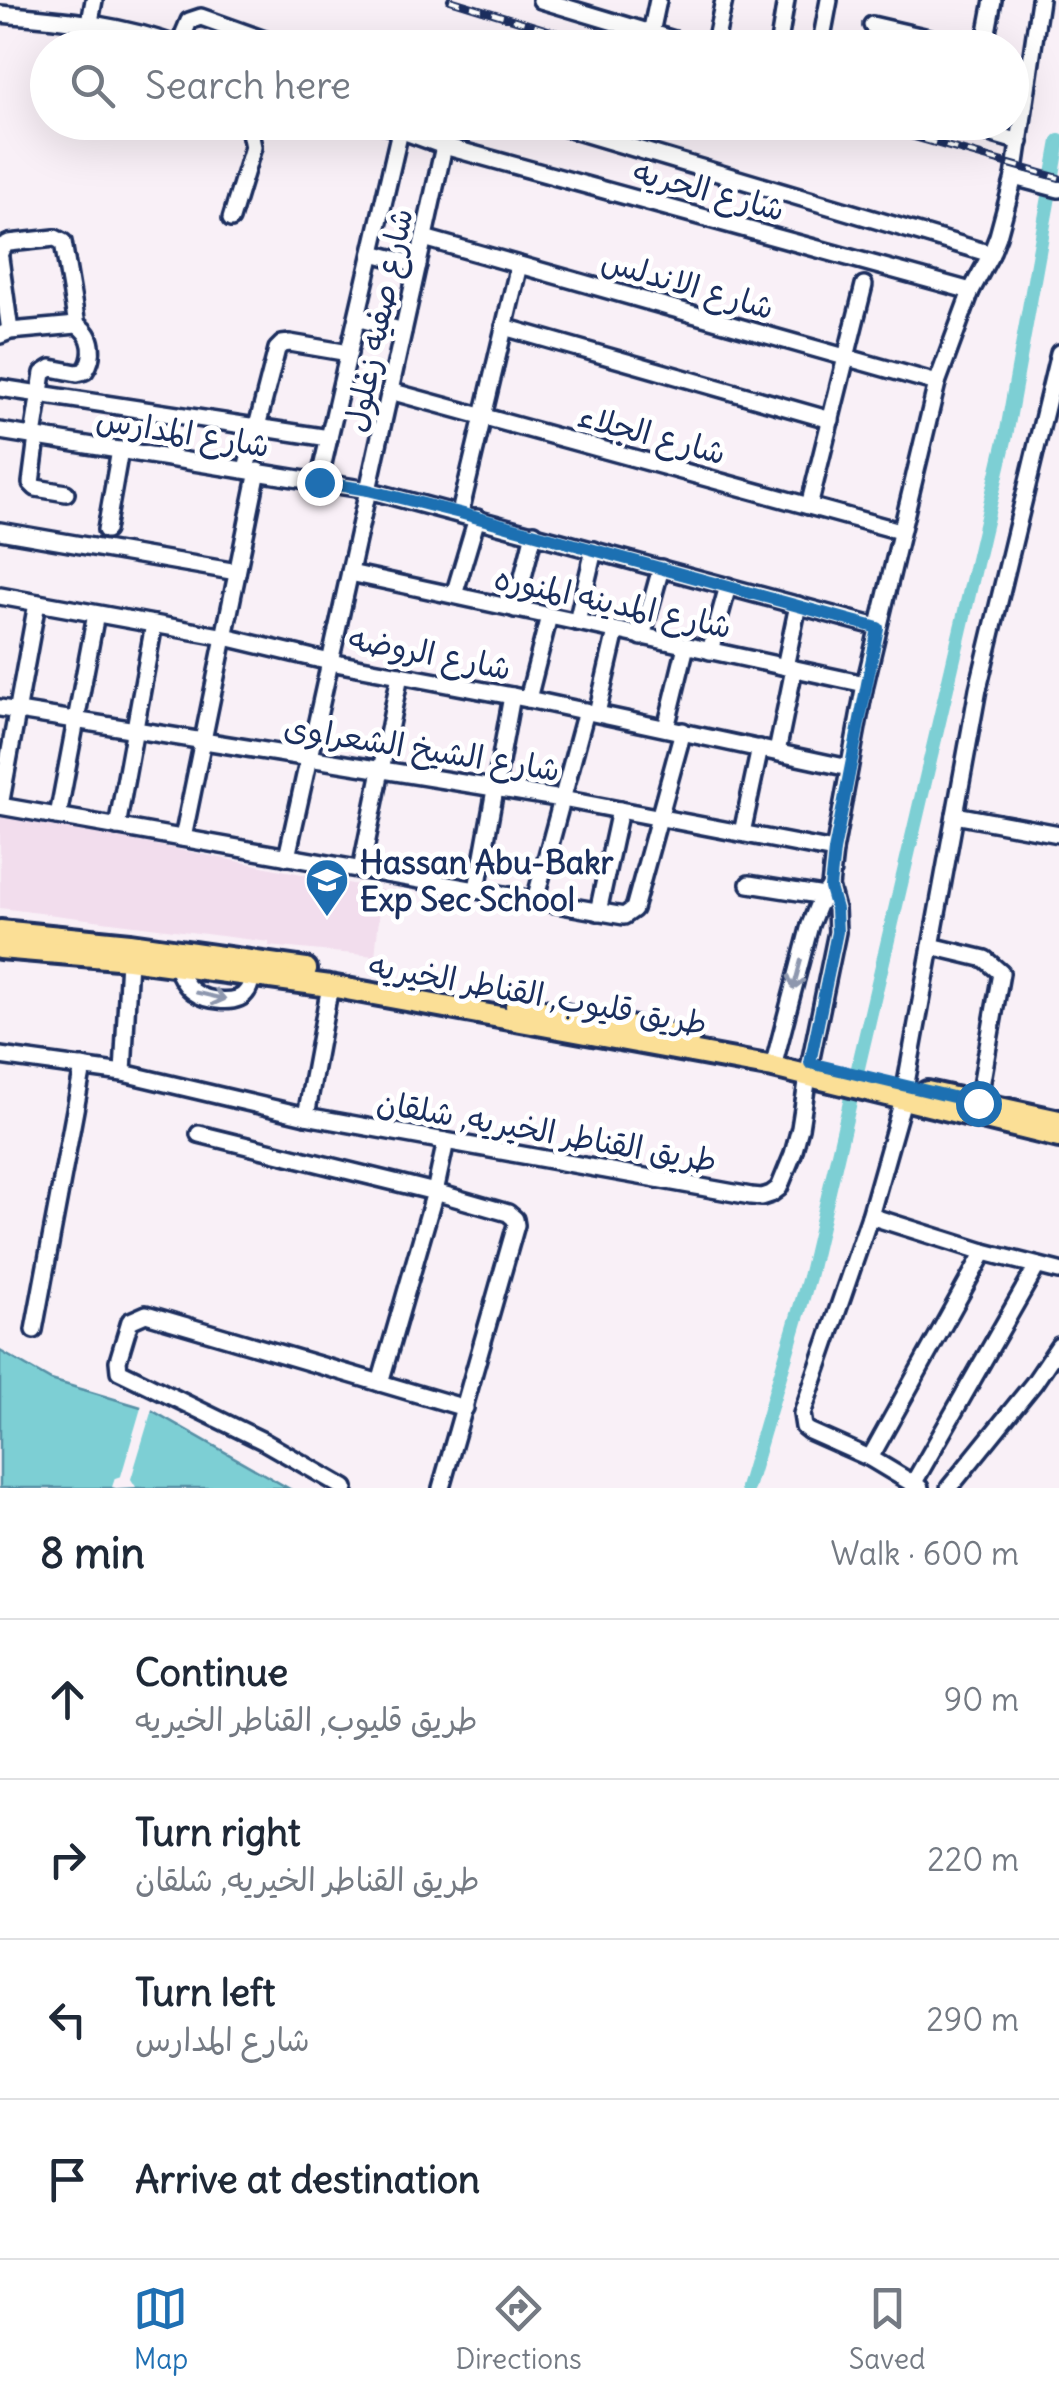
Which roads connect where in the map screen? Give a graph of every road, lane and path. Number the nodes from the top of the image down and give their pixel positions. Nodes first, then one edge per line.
1 (94, 0) edge
2 (541, 0) edge
3 (658, 0) edge
4 (724, 0) edge
5 (786, 0) edge
6 (829, 0) edge
7 (993, 0) edge
8 (1040, 0) edge
9 (592, 7) edge
10 (0, 14) edge
11 (90, 22) junction
12 (872, 25) dead end
13 (130, 30) edge
14 (187, 30) edge
15 (236, 30) edge
16 (644, 30) edge
17 (652, 30) edge
18 (718, 30) edge
19 (781, 30) edge
20 (823, 30) edge
21 (894, 30) edge
22 (987, 30) edge
23 (1029, 52) edge
24 (252, 140) edge
25 (398, 140) edge
26 (426, 140) edge
27 (607, 140) edge
28 (1013, 140) edge
29 (1020, 142) joint
30 (444, 146) junction
31 (1020, 179) junction
32 (1059, 189) edge
33 (231, 219) dead end
34 (424, 238) junction
35 (372, 254) junction
36 (991, 254) junction
37 (0, 255) edge
38 (418, 265) junction
39 (519, 265) junction
40 (864, 285) dead end
41 (971, 290) junction
42 (357, 318) junction
43 (77, 325) junction
44 (504, 326) junction
45 (404, 331) junction
46 (5, 333) edge
47 (349, 353) junction
48 (1059, 353) edge
49 (846, 357) junction
50 (936, 382) junction
51 (0, 388) edge
52 (390, 391) junction
53 (40, 394) junction
54 (483, 416) junction
55 (1051, 419) edge
56 (831, 420) junction
57 (257, 428) junction
58 (0, 433) edge
59 (35, 436) junction
60 (329, 438) junction
61 (120, 450) junction
62 (252, 470) junction
63 (319, 482) junction
64 (368, 490) junction
65 (66, 493) dead end
66 (809, 506) junction
67 (460, 513) junction
68 (477, 518) junction
69 (106, 530) dead end
70 (0, 531) edge
71 (900, 531) junction
72 (534, 533) junction
73 (594, 550) junction
74 (661, 568) junction
75 (237, 572) junction
76 (350, 573) junction
77 (728, 586) junction
78 (0, 596) edge
79 (454, 596) junction
80 (37, 603) junction
81 (798, 605) junction
82 (515, 609) junction
83 (96, 614) junction
84 (548, 616) junction
85 (577, 622) junction
86 (154, 624) junction
87 (878, 628) junction
88 (616, 631) junction
89 (642, 636) junction
90 (225, 638) junction
91 (686, 646) junction
92 (710, 651) junction
93 (330, 662) junction
94 (790, 668) junction
95 (400, 675) junction
96 (865, 684) junction
97 (520, 698) junction
98 (0, 708) edge
99 (18, 711) junction
100 (592, 712) junction
101 (76, 720) junction
102 (674, 729) junction
103 (135, 730) junction
104 (203, 740) junction
105 (760, 748) junction
106 (777, 752) junction
107 (309, 757) junction
108 (850, 768) junction
109 (382, 769) junction
110 (496, 788) junction
111 (562, 799) junction
112 (0, 806) edge
113 (620, 810) junction
114 (955, 815) junction
115 (58, 816) junction
116 (660, 817) junction
117 (118, 826) junction
118 (742, 833) junction
119 (1059, 834) edge
120 (184, 838) junction
121 (834, 851) junction
122 (288, 857) junction
123 (362, 870) junction
124 (749, 884) dead end
125 (477, 889) junction
126 (827, 892) junction
127 (535, 900) junction
128 (598, 912) junction
129 (0, 931) edge
130 (931, 946) junction
131 (0, 948) edge
132 (130, 952) junction
133 (176, 965) junction
134 (253, 968) junction
135 (330, 986) junction
136 (0, 1056) edge
137 (774, 1061) junction
138 (83, 1067) junction
139 (817, 1071) junction
140 (123, 1073) junction
141 (904, 1093) junction
142 (978, 1103) junction
143 (306, 1116) junction
144 (1059, 1121) edge
145 (198, 1134) dead end
146 (1059, 1136) edge
147 (446, 1141) junction
148 (435, 1192) junction
149 (870, 1216) junction
150 (984, 1252) junction
151 (1037, 1266) junction
152 (1059, 1271) edge
153 (34, 1330) dead end
154 (1059, 1346) edge
155 (380, 1383) junction
156 (465, 1408) junction
157 (870, 1458) junction
158 (917, 1486) edge
159 (346, 1488) edge
160 (441, 1488) edge
161 (949, 1488) edge

1 - 11 street
2 - 9 street
3 - 17 street
4 - 18 street
5 - 19 street
6 - 20 street
7 - 22 street
8 - 23 street, طريق القناطر الخيريه, شلقان
9 - 16 street
10 - 11 street
11 - 13 street
12 - 21 street
14 - 15 street
24 - 33 street
25 - 35 street
26 - 30 street, شارع الحريه
27 - 36 street
28 - 29 street
29 - 31 street, طريق القناطر الخيريه, شلقان
30 - 34 street, شارع صفيه زغلول
30 - 41 street, شارع الحريه
31 - 32 street
31 - 36 street, طريق القناطر الخيريه, شلقان
34 - 38 street, شارع صفيه زغلول
34 - 39 street, شارع الاندلس
35 - 38 street
35 - 42 street
36 - 41 street, طريق القناطر الخيريه, شلقان
37 - 43 street
37 - 46 street
38 - 45 street, شارع صفيه زغلول
39 - 44 street
39 - 49 street, شارع الاندلس
40 - 49 street
41 - 50 street, طريق القناطر الخيريه, شلقان
42 - 45 street
42 - 47 street
43 - 46 street
43 - 53 street
44 - 54 street
44 - 56 street
45 - 52 street, شارع صفيه زغلول
47 - 57 street
47 - 60 street
48 - 55 street
49 - 50 street, شارع الاندلس
49 - 56 street
50 - 71 street, طريق القناطر الخيريه, شلقان
51 - 53 street
52 - 54 street, شارع الجلاء
52 - 64 street, شارع صفيه زغلول
53 - 57 street
53 - 59 street
54 - 66 street, شارع الجلاء
54 - 67 street
55 - 114 street
56 - 66 street
57 - 60 street
57 - 62 street
58 - 59 street, شارع المدارس
59 - 61 street, شارع المدارس
59 - 65 street
60 - 63 street
61 - 62 street, شارع المدارس
61 - 69 street
62 - 63 street, شارع المدارس
62 - 75 street
63 - 64 street, شارع المدارس
64 - 67 street, شارع المدارس
64 - 76 street, شارع صفيه زغلول
66 - 71 street, شارع الجلاء
67 - 68 street, شارع المدارس
68 - 72 street, شارع المدارس
68 - 79 street
70 - 75 street
71 - 87 street, طريق القناطر الخيريه, شلقان
72 - 73 street, شارع المدارس
72 - 82 street
73 - 74 street, شارع المدارس
73 - 85 street
74 - 77 street, شارع المدارس
74 - 89 street
75 - 90 street
76 - 79 street, شارع المدينه المنوره
76 - 93 street, شارع صفيه زغلول
77 - 81 street, شارع المدارس
77 - 92 street
78 - 80 street, شارع الروضه
79 - 82 street, شارع المدينه المنوره
80 - 83 street, شارع الروضه
80 - 99 street
81 - 87 street, شارع المدارس
81 - 94 street
82 - 84 street, شارع المدينه المنوره
83 - 86 street, شارع الروضه
83 - 101 street
84 - 85 street, شارع المدينه المنوره
84 - 97 street
85 - 88 street, شارع المدينه المنوره
86 - 90 street, شارع الروضه
86 - 103 street
87 - 96 street, طريق القناطر الخيريه, شلقان
88 - 89 street, شارع المدينه المنوره
88 - 100 street
89 - 91 street, شارع المدينه المنوره
90 - 93 street, شارع الروضه
90 - 104 street
91 - 92 street, شارع المدينه المنوره
91 - 102 street
92 - 94 street, شارع المدينه المنوره
93 - 95 street, شارع الروضه
93 - 107 street, شارع صفيه زغلول
94 - 96 street, شارع المدينه المنوره
94 - 106 street
95 - 97 street, شارع الروضه
95 - 109 street
96 - 108 street, طريق القناطر الخيريه, شلقان
97 - 100 street, شارع الروضه
97 - 110 street
98 - 99 street, شارع الشيخ الشعراوى
99 - 101 street, شارع الشيخ الشعراوى
99 - 112 street
100 - 102 street, شارع الروضه
100 - 111 street
101 - 103 street, شارع الشيخ الشعراوى
101 - 115 street
102 - 105 street, شارع الروضه
102 - 116 street
103 - 104 street, شارع الشيخ الشعراوى
103 - 117 street
104 - 107 street, شارع الشيخ الشعراوى
104 - 120 street
105 - 106 street, شارع الروضه
105 - 118 street
106 - 108 street, شارع الروضه
107 - 109 street, شارع الشيخ الشعراوى
107 - 122 street, شارع صفيه زغلول
108 - 121 street, طريق القناطر الخيريه, شلقان
109 - 110 street, شارع الشيخ الشعراوى
109 - 123 street
110 - 111 street, شارع الشيخ الشعراوى
110 - 125 street
111 - 113 street, شارع الشيخ الشعراوى
111 - 127 street
112 - 115 street
113 - 116 street, شارع الشيخ الشعراوى
113 - 128 street
114 - 119 street
114 - 130 street
115 - 117 street
116 - 118 street, شارع الشيخ الشعراوى
116 - 128 street
117 - 120 street
118 - 121 street, شارع الشيخ الشعراوى
120 - 122 street
121 - 126 street, طريق القناطر الخيريه, شلقان
122 - 123 street
123 - 125 street
124 - 126 street
125 - 127 street
126 -> 137 street, طريق القناطر الخيريه, شلقان
126 - 139 street, طريق القناطر الخيريه, شلقان
127 - 128 street
129 - 132 main road, طريق قليوب, القناطر الخيريه
130 - 141 street
130 - 142 street
131 - 132 main road, طريق قليوب, القناطر الخيريه
132 - 133 main road, طريق قليوب, القناطر الخيريه
132 - 134 main road, طريق قليوب, القناطر الخيريه
132 - 140 street
133 - 134 main road, طريق قليوب, القناطر الخيريه
133 -> 134 street
134 - 135 main road, طريق قليوب, القناطر الخيريه
134 - 137 main road, طريق قليوب, القناطر الخيريه
135 - 137 main road, طريق قليوب, القناطر الخيريه
135 - 143 street
136 - 138 street, طريق القناطر الخيريه, شلقان
137 - 139 main road, طريق قليوب, القناطر الخيريه
138 - 140 street, طريق القناطر الخيريه, شلقان
138 - 153 street
139 - 141 main road, طريق قليوب, القناطر الخيريه
139 - 147 street, طريق القناطر الخيريه, شلقان
140 - 143 street, طريق القناطر الخيريه, شلقان
141 - 142 main road, طريق قليوب, القناطر الخيريه
141 - 146 main road, طريق قليوب, القناطر الخيريه
141 - 149 street
142 - 144 main road, طريق قليوب, القناطر الخيريه
143 - 147 street, طريق القناطر الخيريه, شلقان
145 - 148 street
147 - 148 street
148 - 155 street
148 - 156 street
149 - 150 street
149 - 157 street
150 - 151 street
150 - 157 street
151 - 152 street
151 - 158 street
154 - 161 street
155 - 156 street
155 - 159 street
156 - 160 street
157 - 158 street

